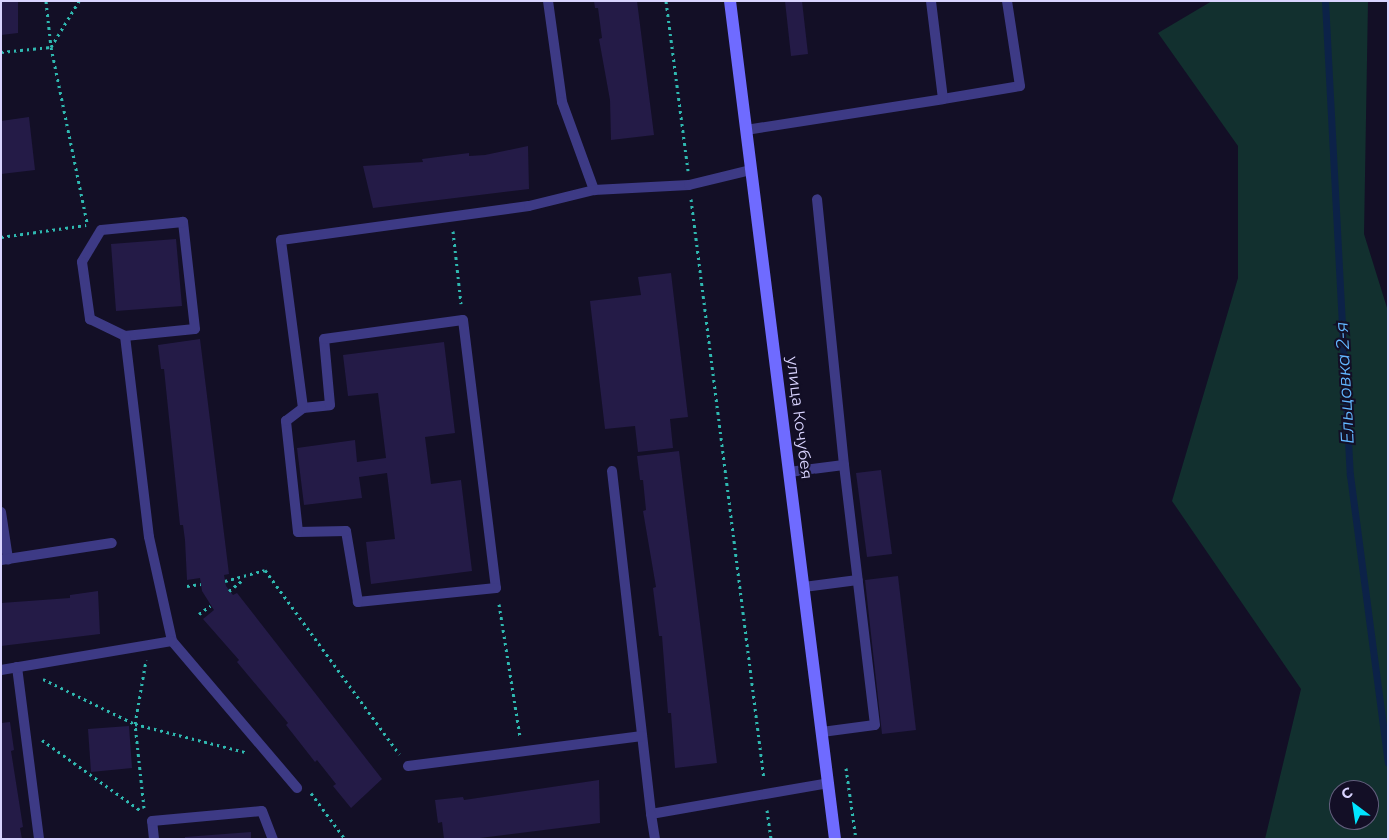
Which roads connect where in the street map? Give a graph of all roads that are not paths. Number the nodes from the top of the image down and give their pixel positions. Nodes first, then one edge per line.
1 (548, 1) edge
2 (730, 1) edge
3 (931, 1) edge
4 (1007, 1) edge
5 (943, 99) junction
6 (746, 130) junction
7 (751, 170) junction
8 (594, 190) junction
9 (817, 200) dead end
10 (124, 336) junction
11 (303, 408) junction
12 (844, 465) junction
13 (612, 471) dead end
14 (789, 472) junction
15 (1, 512) edge
16 (112, 543) dead end
17 (5, 560) edge
18 (858, 580) junction
19 (804, 587) junction
20 (172, 641) junction
21 (17, 667) junction
22 (1, 670) edge
23 (822, 732) junction
24 (642, 736) junction
25 (408, 766) road end
26 (828, 783) junction
27 (297, 788) road end
28 (652, 814) junction
29 (40, 839) edge
30 (154, 839) edge
31 (273, 839) edge
32 (655, 839) edge
33 (835, 839) edge

1 - 8 lane
2 - 6 street, улица Кочубея
3 - 5 lane
4 - 5 lane
5 - 6 lane
6 - 7 street, улица Кочубея
7 - 8 lane
7 - 14 street, улица Кочубея
8 - 11 lane
9 - 12 lane
10 - 10 lane
10 - 20 lane
11 - 11 lane
12 - 14 lane
12 - 18 lane
13 - 24 lane
14 - 19 street, улица Кочубея
15 - 17 lane
16 - 17 lane
18 - 19 lane
18 - 23 lane
19 - 23 street, улица Кочубея
20 - 21 lane
20 - 27 lane
21 - 22 lane
21 - 29 lane
23 - 26 street, улица Кочубея
24 - 25 lane
24 - 28 lane
26 - 28 lane
26 - 33 street, улица Кочубея
28 - 32 lane
30 - 31 lane

